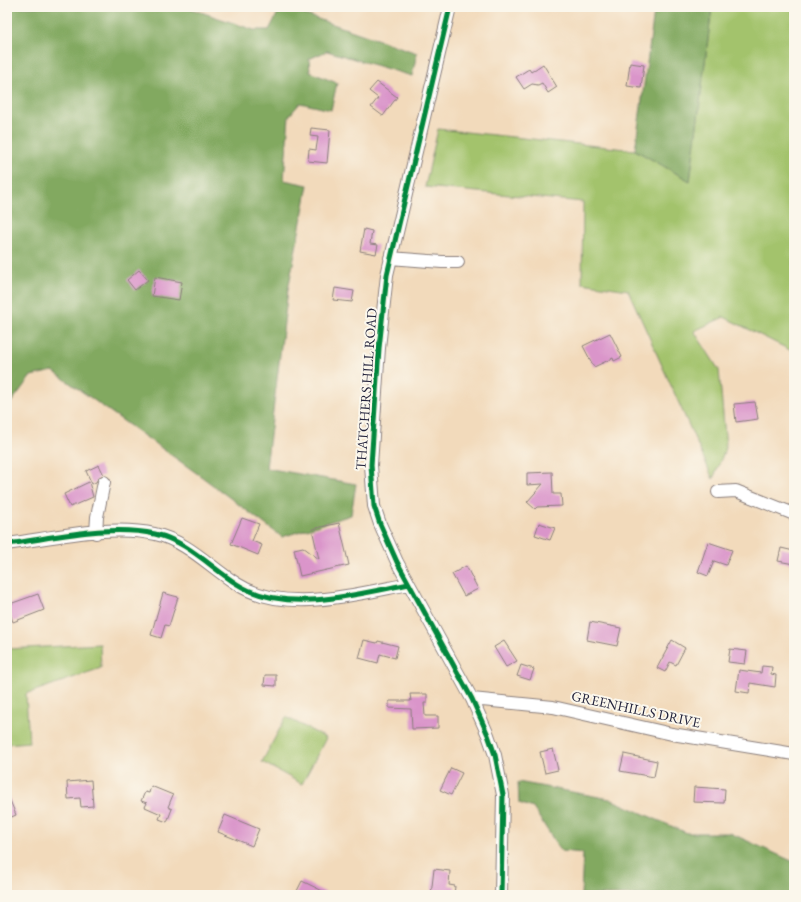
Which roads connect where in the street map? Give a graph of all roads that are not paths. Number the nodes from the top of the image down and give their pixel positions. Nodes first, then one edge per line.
1 (450, 7) edge
2 (390, 258) junction
3 (458, 262) dead end
4 (104, 482) dead end
5 (718, 492) dead end
6 (794, 514) edge
7 (96, 533) junction
8 (7, 544) edge
9 (409, 584) junction
10 (472, 699) junction
11 (794, 754) edge
12 (501, 895) edge

1 - 2 street, THATCHERS HILL ROAD
2 - 3 street
2 - 9 street, THATCHERS HILL ROAD
4 - 7 street
5 - 6 street
7 - 8 street
7 - 9 street
9 - 10 street, THATCHERS HILL ROAD
10 - 11 street, GREENHILLS DRIVE
10 - 12 street, THATCHERS HILL ROAD

